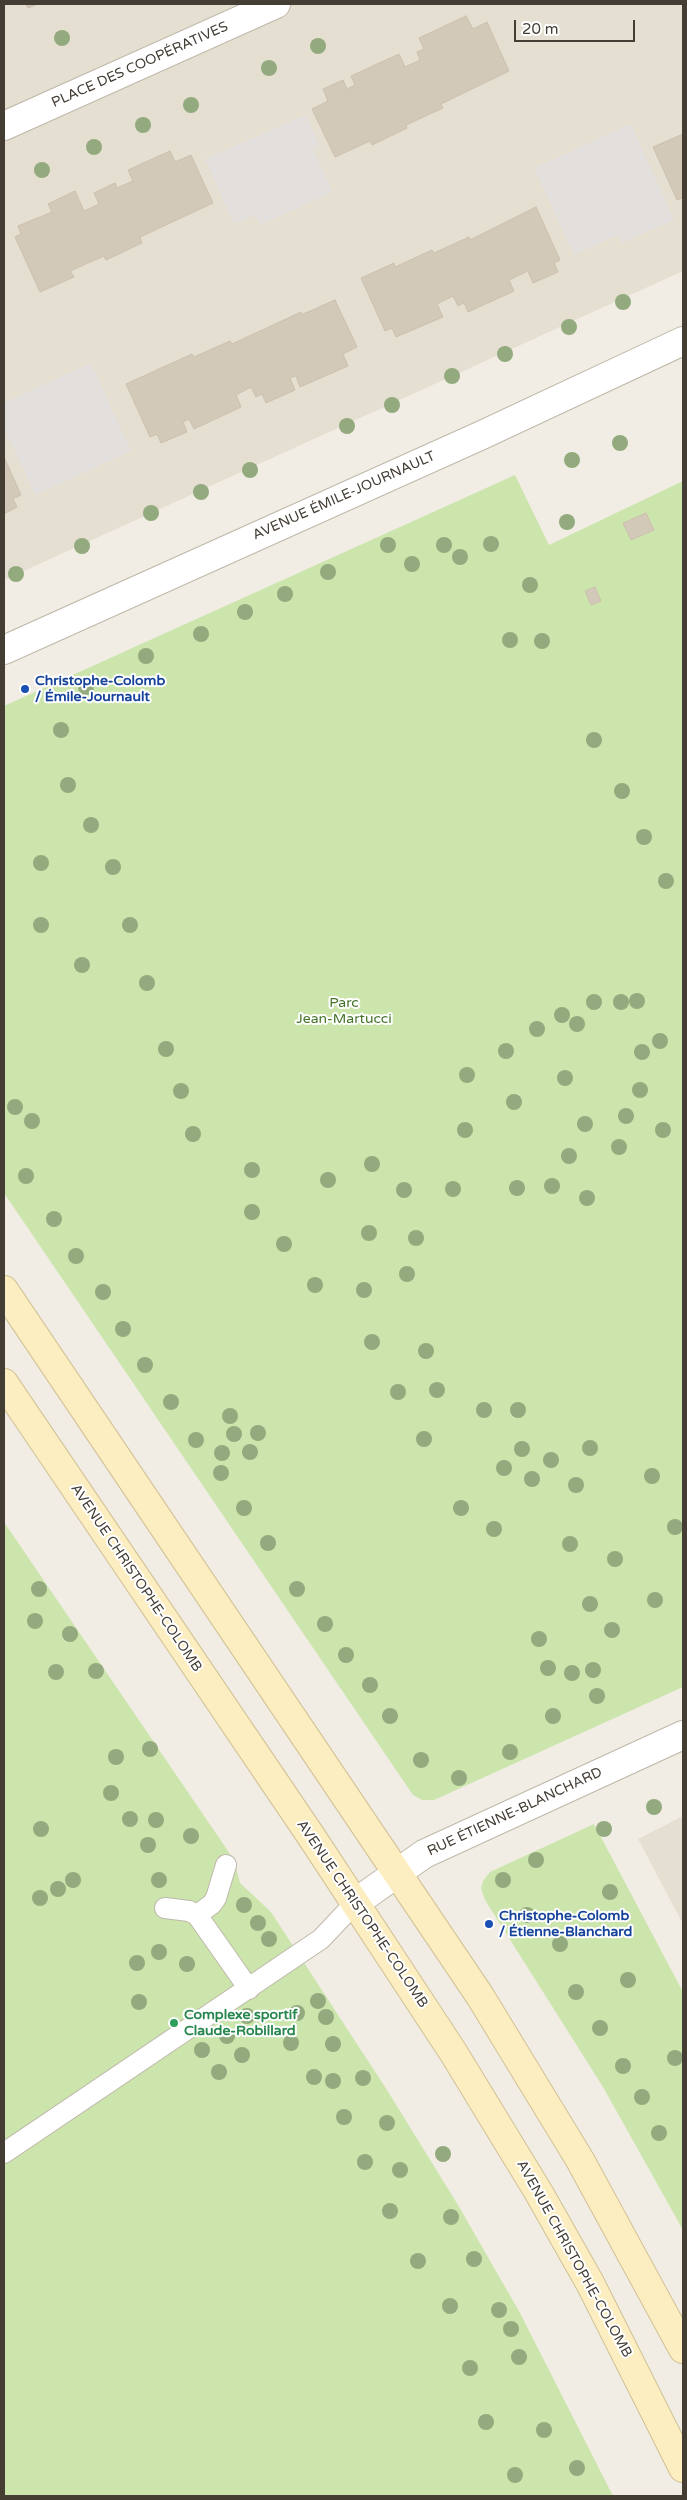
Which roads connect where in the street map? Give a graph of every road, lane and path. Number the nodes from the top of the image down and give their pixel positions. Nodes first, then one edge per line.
1 (276, 4) edge
2 (4, 126) edge
3 (683, 341) edge
4 (4, 650) edge
5 (4, 1290) edge
6 (4, 1383) edge
7 (683, 1736) edge
8 (226, 1865) dead end
9 (397, 1872) junction
10 (355, 1903) junction
11 (165, 1908) dead end
12 (197, 1915) junction
13 (249, 1988) junction
14 (4, 2152) edge
15 (683, 2349) edge
16 (683, 2468) edge

1 - 2 street, PLACE DES COOPÉRATIVES
3 - 4 street, AVENUE ÉMILE-JOURNAULT
5 - 9 main road
6 - 10 main road, AVENUE CHRISTOPHE-COLOMB
7 - 9 street, RUE ÉTIENNE-BLANCHARD
8 - 12 lane
9 - 10 street, RUE ÉTIENNE-BLANCHARD
9 - 15 main road
10 - 13 lane
10 - 16 main road, AVENUE CHRISTOPHE-COLOMB
11 - 12 lane
12 - 13 lane
13 - 14 lane

